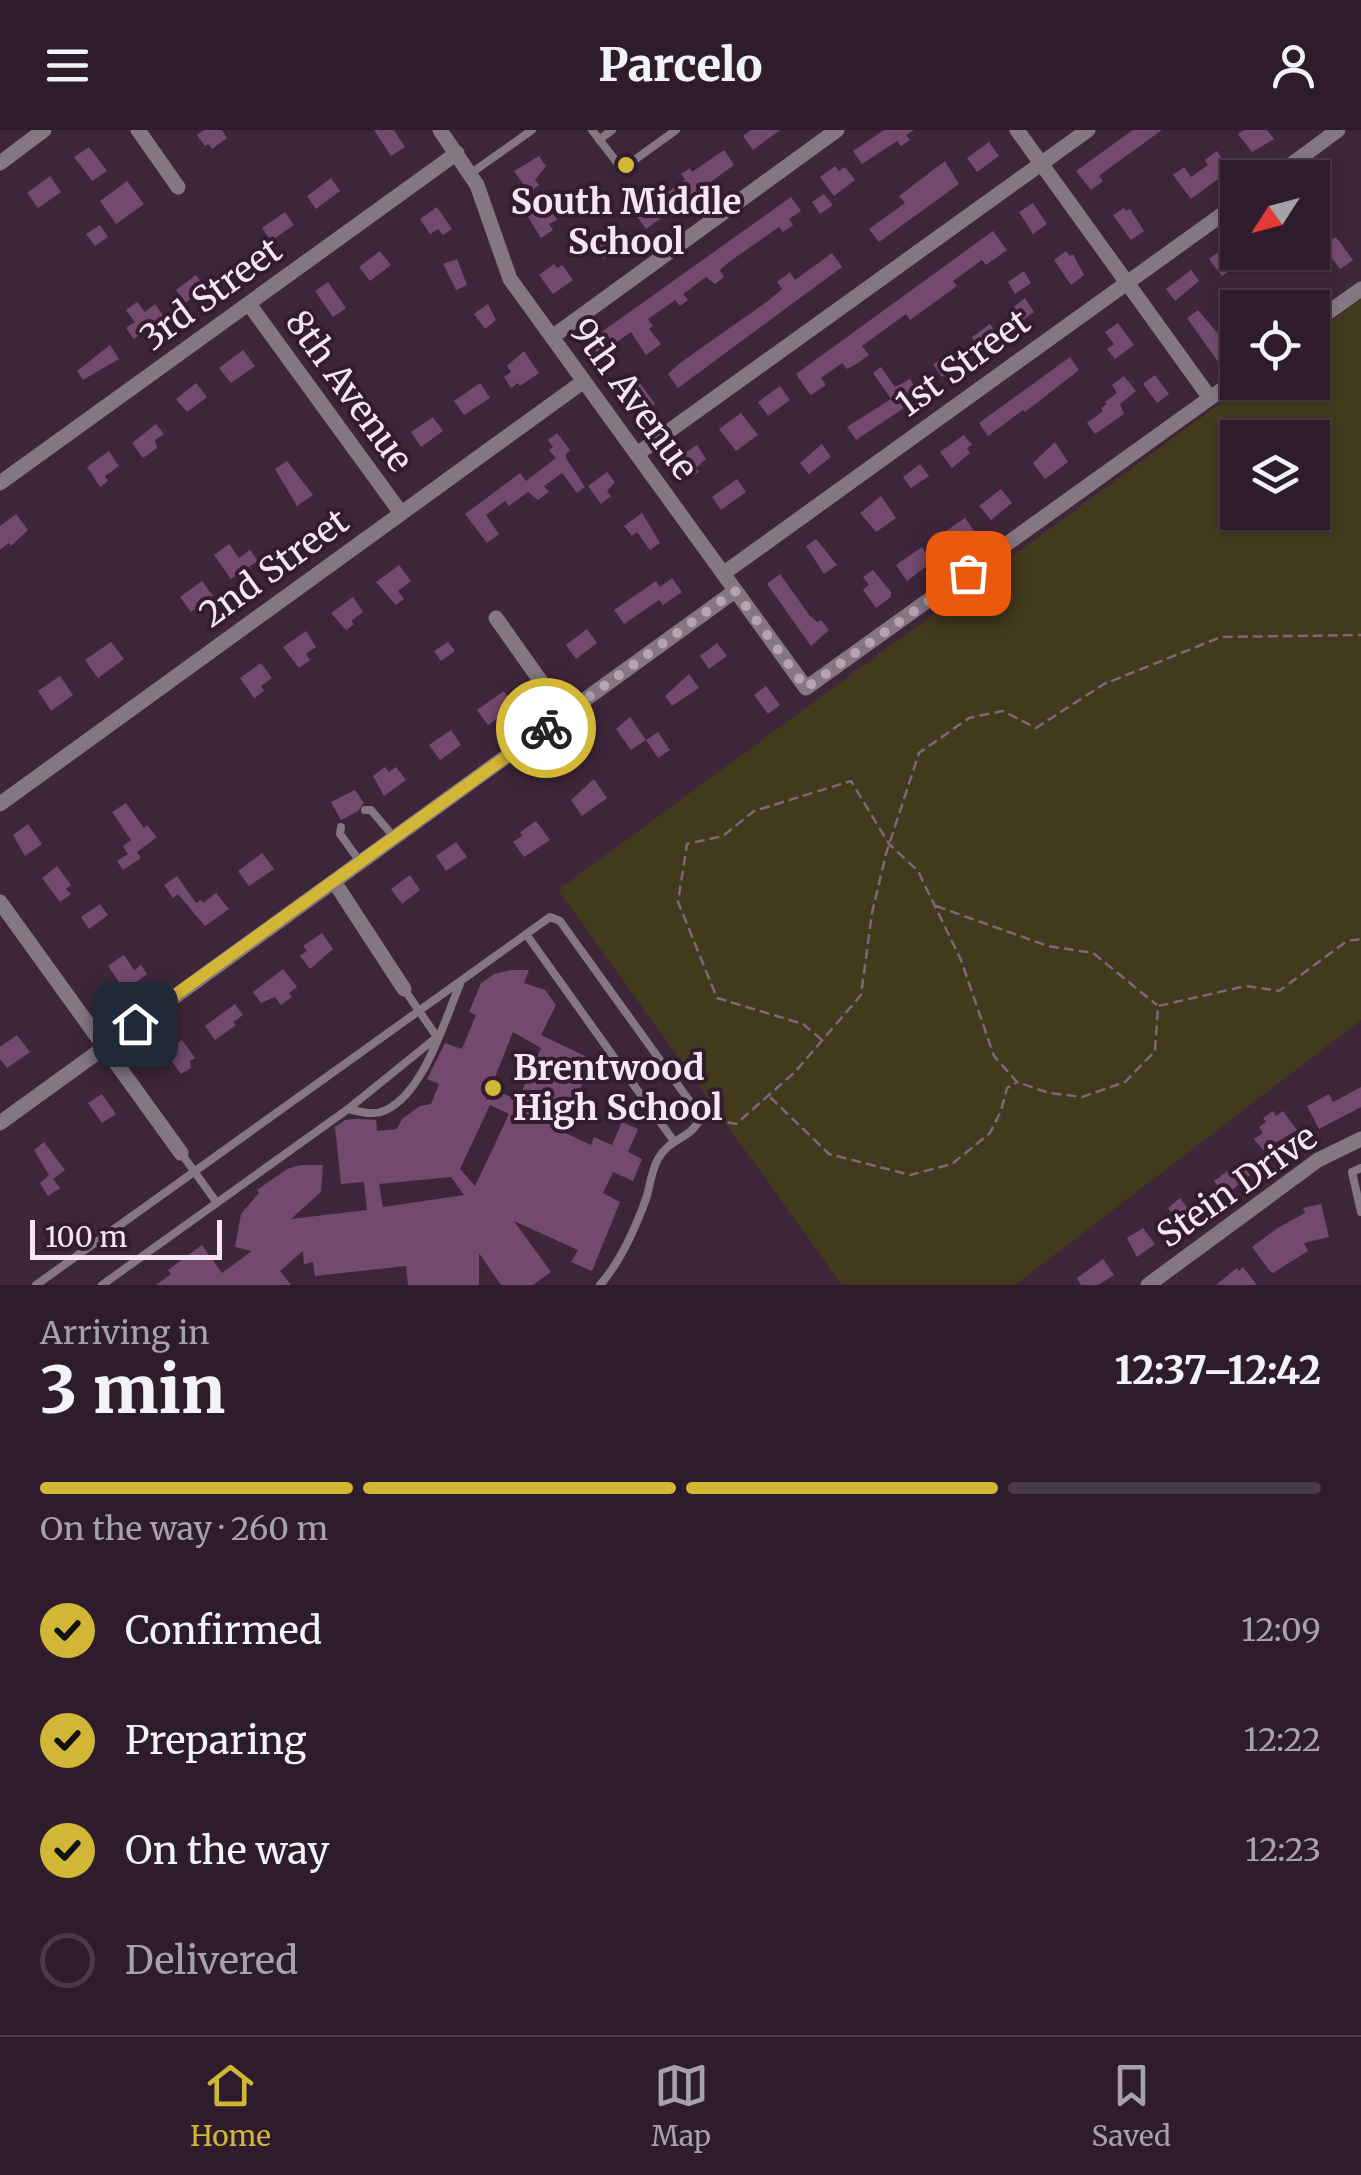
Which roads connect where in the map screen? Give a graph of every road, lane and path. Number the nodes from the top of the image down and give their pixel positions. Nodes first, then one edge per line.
1 (44, 130) edge
2 (138, 130) edge
3 (440, 130) edge
4 (532, 130) edge
5 (592, 130) edge
6 (612, 130) edge
7 (676, 130) edge
8 (837, 130) edge
9 (1017, 130) edge
10 (1088, 130) edge
11 (1338, 130) edge
12 (599, 140) junction
13 (457, 154) junction
14 (1297, 160) edge
15 (0, 162) edge
16 (1042, 164) junction
17 (470, 174) junction
18 (178, 186) dead end
19 (1220, 216) edge
20 (1126, 283) junction
21 (1361, 289) edge
22 (250, 304) junction
23 (1330, 311) edge
24 (552, 337) junction
25 (584, 381) junction
26 (1220, 391) edge
27 (1210, 398) junction
28 (637, 454) junction
29 (0, 482) edge
30 (400, 513) junction
31 (724, 573) junction
32 (735, 591) junction
33 (496, 618) dead end
34 (1361, 635) edge
35 (564, 714) junction
36 (0, 804) edge
37 (365, 810) dead end
38 (341, 827) dead end
39 (395, 838) junction
40 (889, 844) junction
41 (361, 863) junction
42 (335, 883) junction
43 (0, 902) edge
44 (934, 905) junction
45 (526, 934) junction
46 (1361, 939) edge
47 (462, 980) junction
48 (404, 990) joint
49 (1158, 1006) junction
50 (419, 1012) junction
51 (437, 1037) junction
52 (822, 1040) junction
53 (104, 1046) junction
54 (1018, 1082) junction
55 (768, 1096) junction
56 (348, 1109) junction
57 (701, 1117) junction
58 (0, 1123) edge
59 (1361, 1139) edge
60 (673, 1140) junction
61 (182, 1153) joint
62 (1361, 1168) edge
63 (194, 1172) junction
64 (217, 1203) junction
65 (1361, 1212) edge
66 (36, 1285) edge
67 (102, 1285) edge
68 (600, 1285) edge
69 (1148, 1285) edge

1 - 15 street
2 - 18 street
3 - 13 street, 9th Avenue
4 - 17 lane
5 - 12 lane
6 - 12 lane
7 - 12 lane
8 - 24 street
9 - 16 street
10 - 16 street
11 - 14 street
13 - 17 street, 9th Avenue
13 - 22 street, 3rd Street
16 - 20 street
16 - 28 street
17 - 24 street, 9th Avenue
19 - 20 street, 1st Street
20 - 27 street
20 - 31 street, 1st Street
21 - 23 street
22 - 29 street, 3rd Street
22 - 30 street, 8th Avenue
24 - 25 street, 9th Avenue
25 - 28 street, 9th Avenue
25 - 30 street, 2nd Street
26 - 27 street
27 - 32 street, 9th Avenue
28 - 31 street, 9th Avenue
30 - 36 street, 2nd Street
31 - 32 street, 9th Avenue
32 - 35 street
33 - 35 street
34 - 40 path
35 - 39 street
37 - 39 lane
38 - 41 lane
39 - 41 street
40 - 44 path
40 - 52 path
40 - 52 path
41 - 42 street
42 - 48 street
42 - 53 street
43 - 53 street
44 - 49 path
44 - 54 path
45 - 47 lane
45 - 57 lane
45 - 60 lane
46 - 49 path
47 - 50 lane
47 - 51 lane
48 - 50 lane
49 - 54 path
50 - 51 lane
50 - 63 lane
51 - 56 lane
51 - 56 lane
52 - 55 path
53 - 58 street
53 - 61 street
54 - 55 path
55 - 57 path
56 - 64 lane
57 - 60 lane
59 - 69 street, Stein Drive
60 - 68 lane
61 - 63 lane
62 - 65 lane
63 - 64 lane
63 - 66 lane
64 - 67 lane

